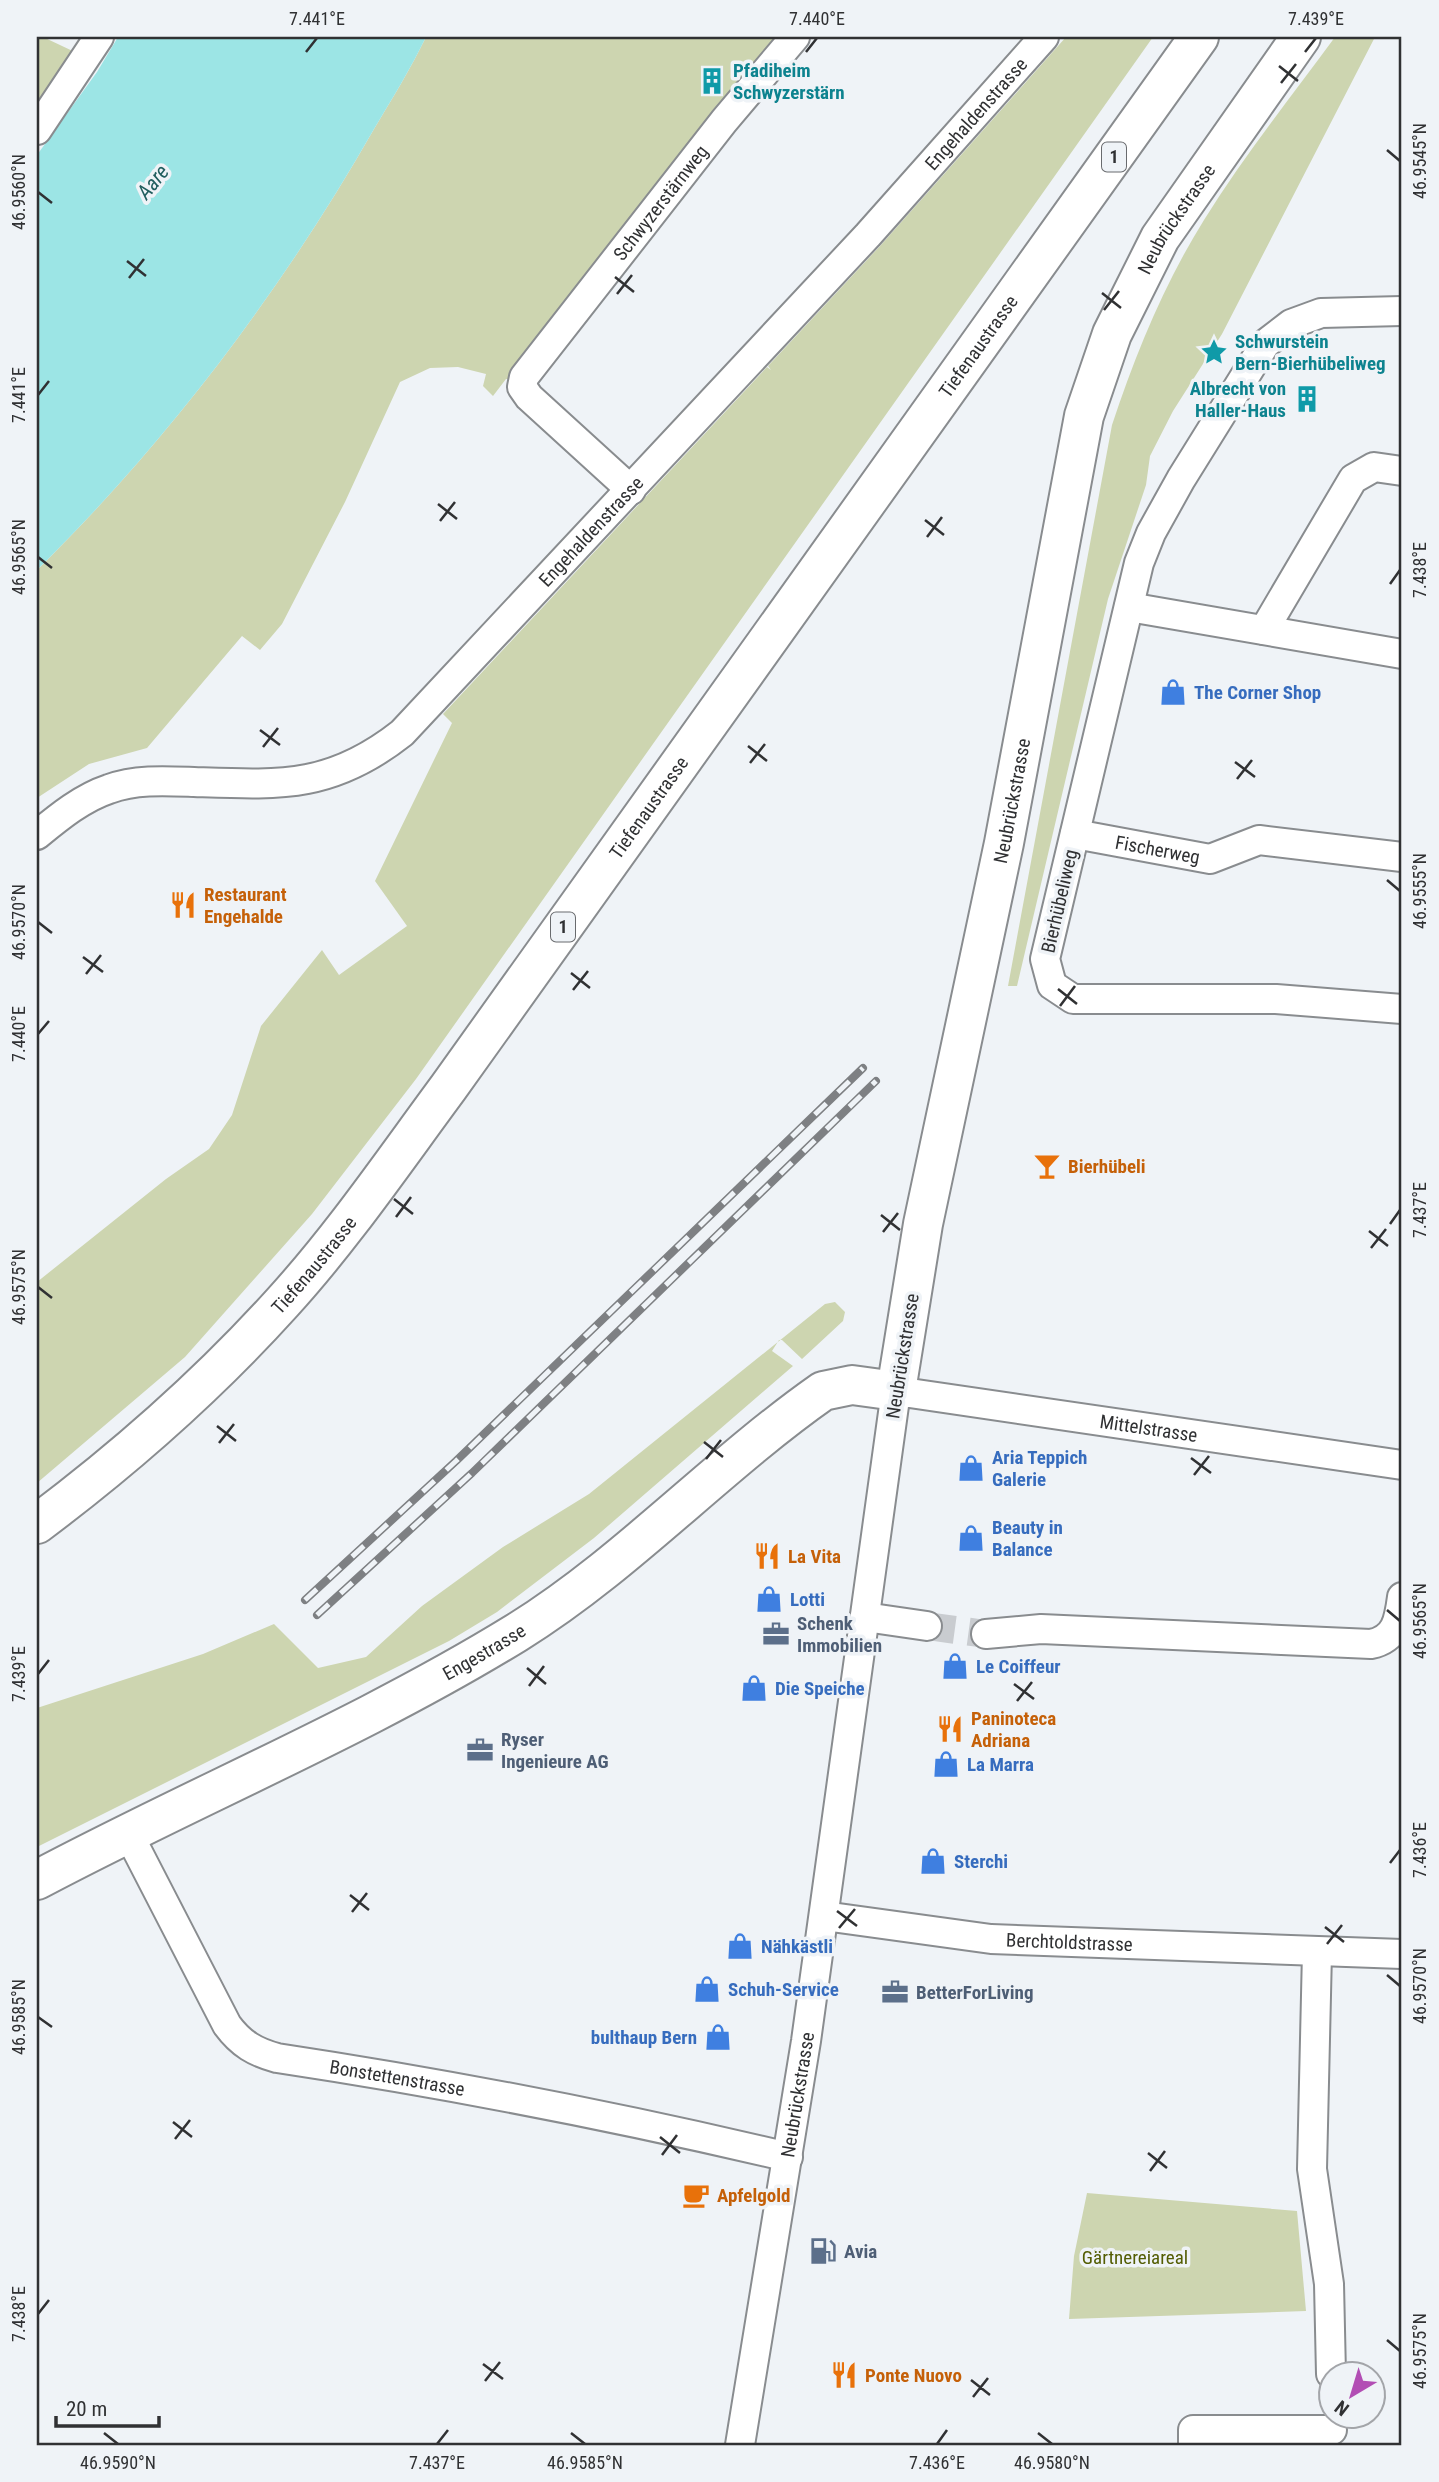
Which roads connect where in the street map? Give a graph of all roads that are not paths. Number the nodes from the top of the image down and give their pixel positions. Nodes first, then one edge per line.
1 (99, 37) edge
2 (795, 37) edge
3 (1044, 37) edge
4 (1199, 37) edge
5 (1301, 37) edge
6 (37, 130) edge
7 (1402, 311) edge
8 (1402, 471) edge
9 (631, 489) junction
10 (1129, 607) junction
11 (1264, 630) junction
12 (1402, 654) edge
13 (1075, 834) junction
14 (37, 835) edge
15 (1402, 857) edge
16 (1402, 1009) edge
17 (896, 1391) junction
18 (1402, 1465) edge
19 (37, 1524) edge
20 (1402, 1597) edge
21 (865, 1617) junction
22 (927, 1626) tunnel mouth
23 (986, 1634) tunnel mouth
24 (128, 1833) junction
25 (37, 1880) edge
26 (824, 1916) junction
27 (1317, 1952) junction
28 (1402, 1954) edge
29 (788, 2157) junction
30 (1331, 2360) edge
31 (1316, 2430) edge
32 (740, 2445) edge
33 (1193, 2445) edge

1 - 6 street
2 - 9 street, Schwyzerstärnweg
3 - 9 street, Engehaldenstrasse
4 - 19 street, Tiefenaustrasse / 1
5 - 17 street, Neubrückstrasse
7 - 10 street, Bierhübeliweg
8 - 11 street
9 - 14 street, Engehaldenstrasse
10 - 11 street
10 - 13 street, Bierhübeliweg
11 - 12 street
13 - 15 street, Fischerweg
13 - 16 street, Bierhübeliweg
17 - 18 street, Mittelstrasse
17 - 21 street, Neubrückstrasse
17 - 24 street, Engestrasse
20 - 23 street
21 - 22 street
21 - 26 street, Neubrückstrasse
24 - 25 street, Engestrasse
24 - 29 street, Bonstettenstrasse
26 - 27 street, Berchtoldstrasse
26 - 29 street, Neubrückstrasse
27 - 28 street, Berchtoldstrasse
27 - 30 street
29 - 32 street, Neubrückstrasse
31 - 33 street

